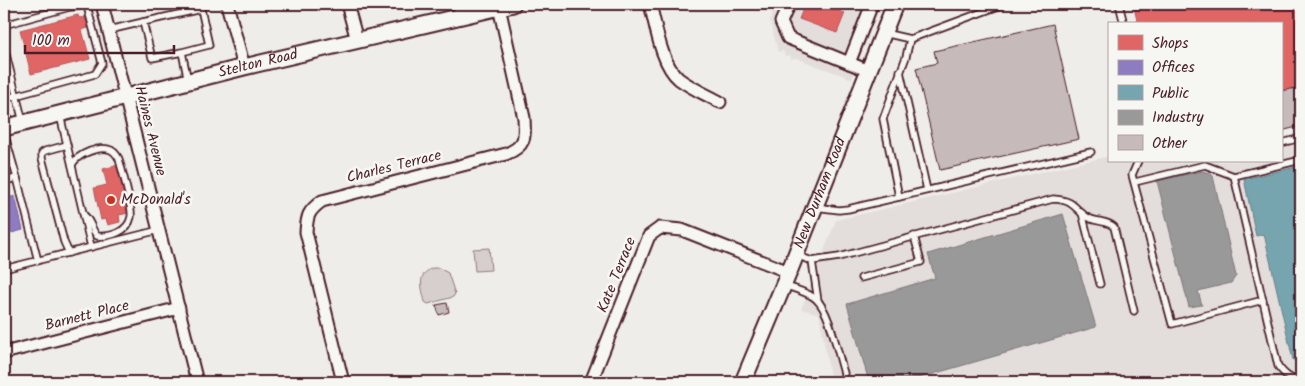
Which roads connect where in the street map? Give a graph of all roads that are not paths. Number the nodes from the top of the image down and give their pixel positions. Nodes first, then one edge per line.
1 (102, 4) edge
2 (227, 4) edge
3 (347, 4) edge
4 (650, 4) edge
5 (789, 4) edge
6 (872, 4) edge
7 (895, 4) edge
8 (1004, 4) edge
9 (1119, 4) edge
10 (91, 5) edge
11 (506, 6) edge
12 (461, 10) edge
13 (143, 22) junction
14 (1124, 22) edge
15 (4, 25) edge
16 (108, 30) junction
17 (884, 34) junction
18 (356, 40) junction
19 (910, 40) junction
20 (4, 46) edge
21 (182, 52) junction
22 (849, 63) junction
23 (244, 67) junction
24 (869, 71) junction
25 (900, 71) junction
26 (188, 81) junction
27 (16, 95) junction
28 (126, 96) junction
29 (4, 98) edge
30 (720, 102) dead end
31 (59, 113) junction
32 (23, 122) junction
33 (4, 128) edge
34 (4, 132) edge
35 (1301, 138) edge
36 (1282, 143) edge
37 (67, 145) junction
38 (1091, 152) dead end
39 (1301, 160) edge
40 (1138, 162) edge
41 (72, 165) junction
42 (1234, 176) junction
43 (17, 178) junction
44 (4, 181) edge
45 (1135, 182) junction
46 (927, 190) junction
47 (900, 197) junction
48 (815, 207) junction
49 (1082, 214) junction
50 (84, 215) junction
51 (159, 230) junction
52 (914, 236) junction
53 (92, 247) junction
54 (69, 253) junction
55 (796, 255) junction
56 (38, 261) junction
57 (812, 261) junction
58 (4, 270) edge
59 (861, 278) dead end
60 (787, 279) junction
61 (1100, 284) dead end
62 (1263, 300) junction
63 (818, 301) junction
64 (178, 308) junction
65 (1134, 311) dead end
66 (4, 353) edge
67 (1301, 380) edge
68 (197, 382) edge
69 (343, 382) edge
70 (591, 382) edge
71 (743, 382) edge
72 (843, 382) edge

1 - 16 street, Haines Avenue
2 - 23 street
3 - 18 street
4 - 30 street
5 - 22 street
6 - 22 street
7 - 17 main road, New Durham Road
8 - 19 lane
9 - 14 lane
10 - 15 lane
10 - 27 lane
11 - 12 main road, Stelton Road
11 - 69 street, Charles Terrace
12 - 18 main road, Stelton Road
13 - 16 lane
13 - 21 lane
13 - 21 lane
16 - 28 street, Haines Avenue
17 - 19 lane
17 - 24 main road, New Durham Road
18 - 23 main road, Stelton Road
19 - 25 lane
20 - 27 lane
21 - 26 lane
22 - 24 street
23 - 26 main road, Stelton Road
24 - 48 main road, New Durham Road
25 - 46 lane
25 - 47 lane
26 - 28 main road, Stelton Road
27 - 29 lane
27 - 32 lane
28 - 31 main road, Stelton Road
28 - 51 street, Haines Avenue
31 - 32 main road, Stelton Road
31 - 37 lane
32 - 33 main road, Stelton Road
34 - 43 lane
35 - 36 lane
37 - 41 lane
37 - 54 lane
38 - 46 lane
39 - 42 lane
40 - 45 lane
41 - 50 lane
41 - 50 lane
42 - 45 lane
42 - 62 lane
43 - 44 lane
43 - 56 lane
45 - 62 lane
46 - 47 lane
47 - 48 lane
48 - 55 main road, New Durham Road
49 - 52 lane
49 - 61 lane
49 - 65 lane
50 - 53 lane
51 - 53 lane
51 - 64 street, Haines Avenue
52 - 57 lane
52 - 59 lane
53 - 54 lane
54 - 56 lane
55 - 57 lane
55 - 60 main road, New Durham Road
56 - 58 lane
57 - 63 lane
60 - 63 lane
60 - 70 street, Kate Terrace
60 - 71 main road, New Durham Road
62 - 67 lane
63 - 72 lane
64 - 66 street, Barnett Place
64 - 68 street, Haines Avenue

